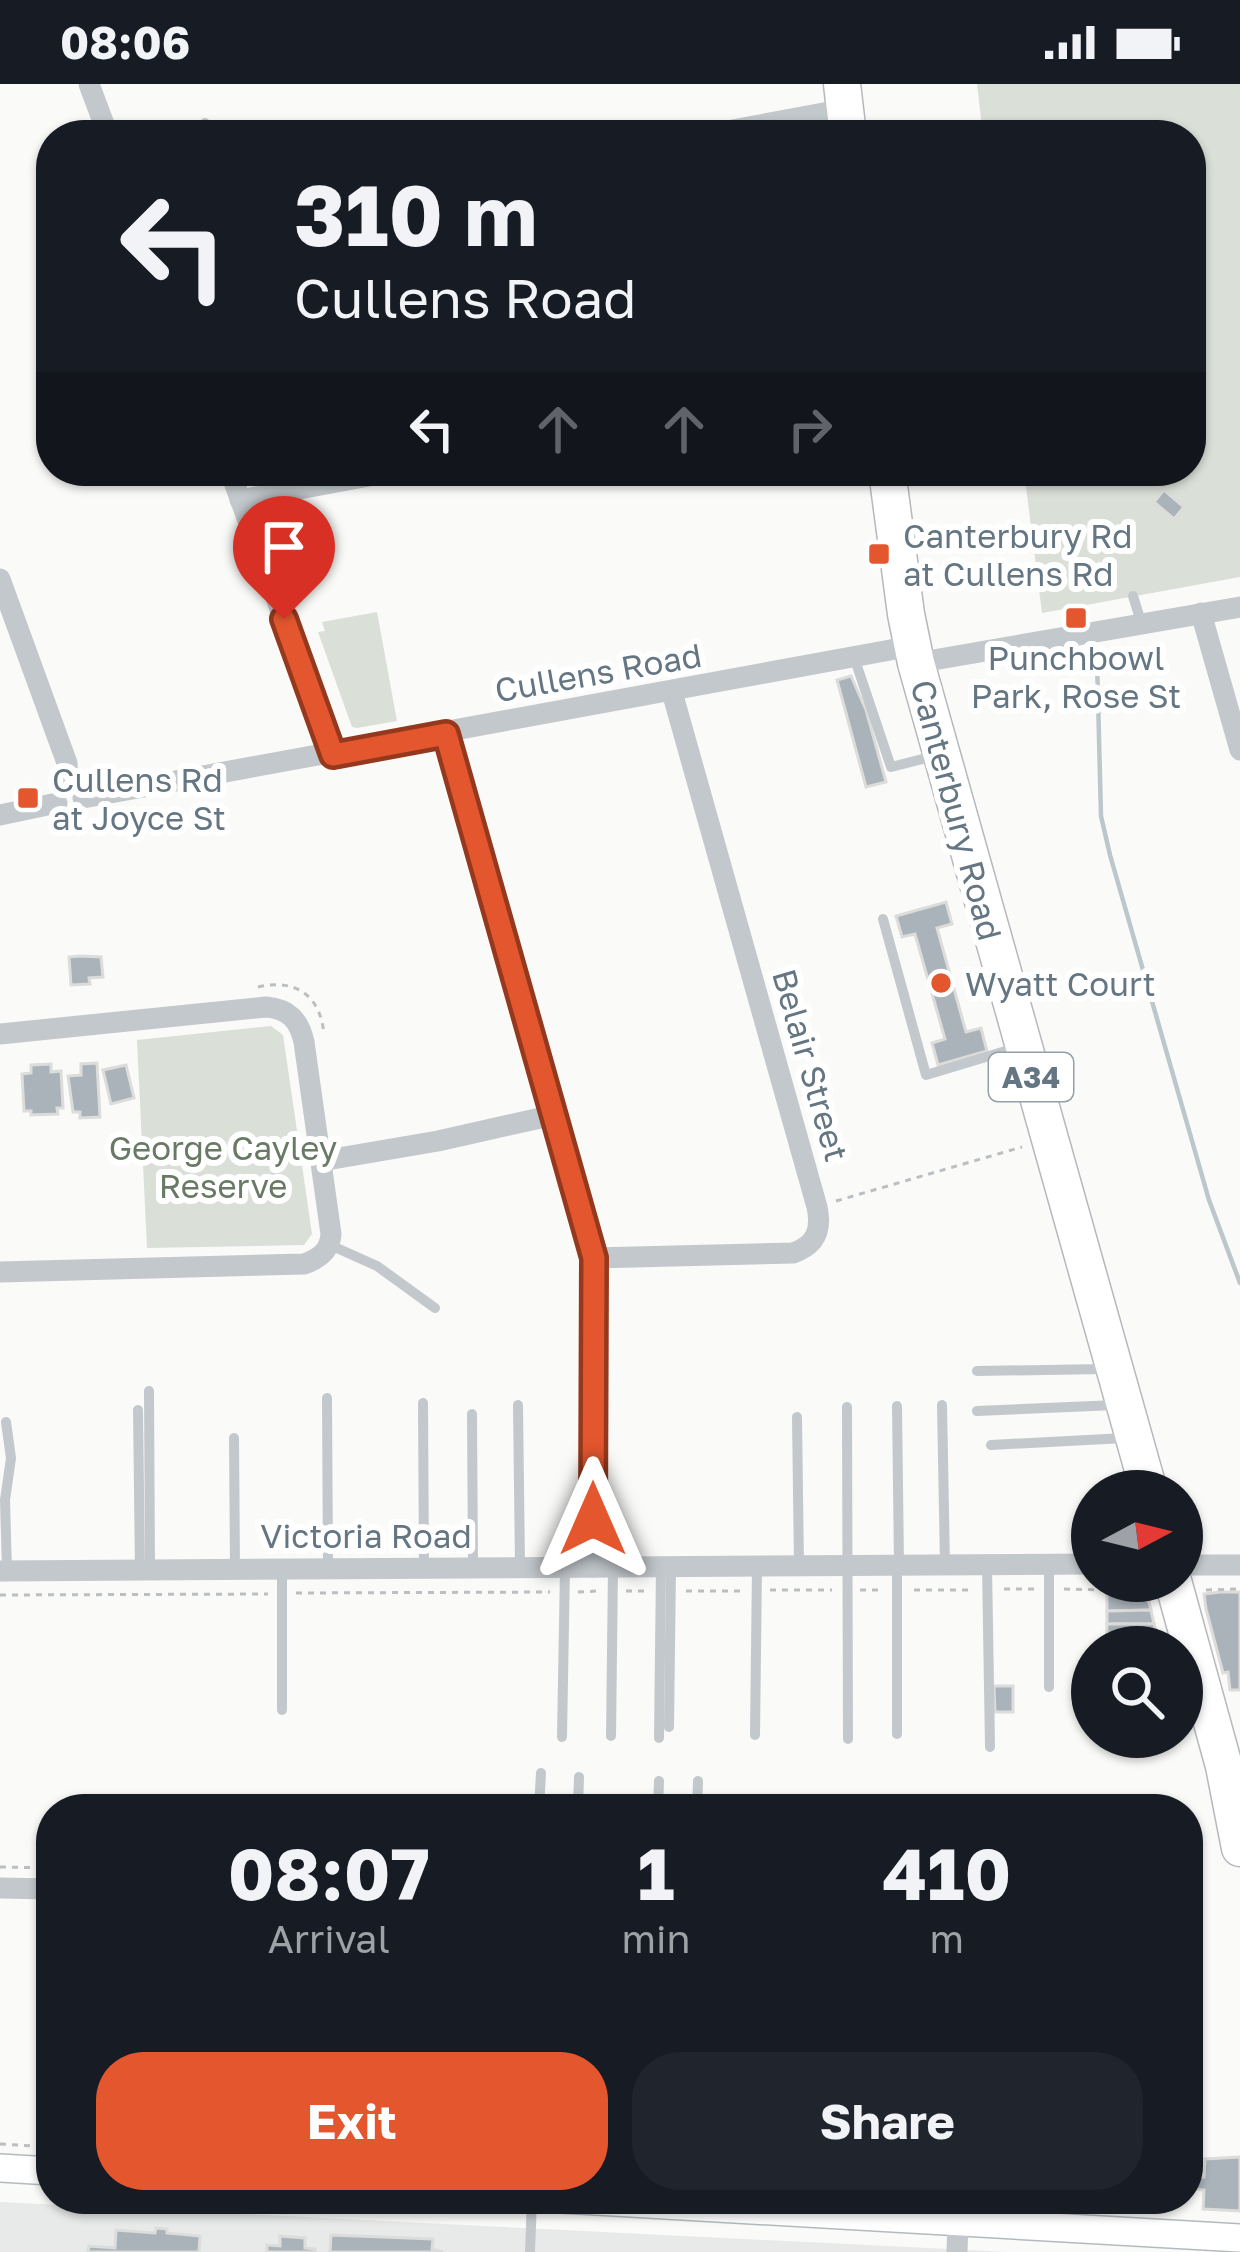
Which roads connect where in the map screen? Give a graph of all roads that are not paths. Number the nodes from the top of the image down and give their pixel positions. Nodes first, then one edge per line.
1 (89, 84) edge
2 (845, 109) edge
3 (102, 120) edge
4 (786, 120) edge
5 (235, 486) edge
6 (315, 486) edge
7 (889, 486) edge
8 (240, 500) junction
9 (0, 579) edge
10 (1133, 596) dead end
11 (1240, 607) edge
12 (1201, 613) junction
13 (1142, 625) junction
14 (914, 655) junction
15 (854, 658) junction
16 (672, 692) junction
17 (446, 734) junction
18 (1240, 750) edge
19 (941, 754) junction
20 (333, 755) junction
21 (76, 790) junction
22 (0, 815) edge
23 (883, 919) dead end
24 (0, 1034) edge
25 (1022, 1046) junction
26 (554, 1115) junction
27 (321, 1161) junction
28 (330, 1245) junction
29 (594, 1258) junction
30 (0, 1272) edge
31 (435, 1308) dead end
32 (1115, 1368) junction
33 (977, 1371) dead end
34 (149, 1391) dead end
35 (327, 1398) dead end
36 (423, 1403) dead end
37 (518, 1405) dead end
38 (942, 1405) dead end
39 (848, 1406) dead end
40 (896, 1406) dead end
41 (138, 1410) dead end
42 (977, 1411) dead end
43 (472, 1414) dead end
44 (797, 1417) dead end
45 (6, 1422) dead end
46 (1130, 1422) junction
47 (234, 1438) dead end
48 (991, 1445) dead end
49 (1143, 1470) edge
50 (1049, 1564) junction
51 (1071, 1564) edge
52 (849, 1565) junction
53 (898, 1565) junction
54 (945, 1565) junction
55 (986, 1565) junction
56 (1203, 1565) edge
57 (1240, 1565) edge
58 (757, 1566) junction
59 (799, 1566) junction
60 (565, 1567) junction
61 (603, 1567) junction
62 (666, 1567) junction
63 (424, 1568) junction
64 (473, 1568) junction
65 (520, 1568) junction
66 (235, 1569) junction
67 (282, 1569) junction
68 (328, 1569) junction
69 (145, 1570) junction
70 (3, 1571) edge
71 (1190, 1602) edge
72 (1049, 1687) dead end
73 (282, 1710) dead end
74 (669, 1727) dead end
75 (897, 1734) dead end
76 (755, 1735) dead end
77 (611, 1736) dead end
78 (562, 1737) dead end
79 (659, 1738) dead end
80 (848, 1739) dead end
81 (989, 1748) dead end
82 (541, 1773) dead end
83 (579, 1777) dead end
84 (659, 1781) dead end
85 (698, 1781) dead end
86 (540, 1794) edge
87 (578, 1794) edge
88 (659, 1794) edge
89 (698, 1794) edge
90 (1240, 1849) edge
91 (0, 1888) edge
92 (36, 1889) edge
93 (0, 2168) edge
94 (36, 2169) edge
95 (531, 2214) edge
96 (832, 2214) edge
97 (1048, 2214) edge
98 (1068, 2214) edge
99 (958, 2221) junction
100 (1240, 2238) edge
101 (530, 2252) edge
102 (957, 2252) edge

1 - 3 street
2 - 4 street
5 - 8 street
6 - 8 street
7 - 14 highway, Canterbury Road / A34
8 - 20 street
9 - 21 street
10 - 13 lane
11 - 12 street, Cullens Road
12 - 13 street, Cullens Road
12 - 18 street
13 - 14 street, Cullens Road
14 - 15 street, Cullens Road
14 - 19 highway, Canterbury Road / A34
15 - 16 street, Cullens Road
15 - 19 lane
16 - 17 street, Cullens Road
16 - 29 street, Belair Street
17 - 20 street, Cullens Road
17 - 26 street
19 - 25 highway, Canterbury Road / A34
20 - 21 street, Cullens Road
21 - 22 street
23 - 25 lane
24 - 27 street
25 - 32 highway, Canterbury Road / A34
26 - 27 street
26 - 29 street
27 - 28 street
28 - 30 street
28 - 31 lane
29 - 61 street
32 - 33 lane
32 - 46 highway, Canterbury Road / A34
34 - 69 lane
35 - 68 lane
36 - 63 lane
37 - 65 lane
38 - 54 lane
39 - 52 lane
40 - 53 lane
41 - 69 lane
42 - 46 lane
43 - 64 lane
44 - 59 lane
45 - 70 lane
46 - 48 lane
46 - 49 highway, Canterbury Road / A34
47 - 66 lane
50 - 51 street, Victoria Road
50 - 55 street, Victoria Road
50 - 72 lane
52 - 53 street, Victoria Road
52 - 59 street, Victoria Road
52 - 80 lane
53 - 54 street, Victoria Road
53 - 75 lane
54 - 55 street, Victoria Road
55 - 81 lane
56 - 57 street
58 - 59 street, Victoria Road
58 - 62 street, Victoria Road
58 - 76 lane
60 - 61 street, Victoria Road
60 - 65 street, Victoria Road
60 - 78 lane
61 - 62 street, Victoria Road
61 - 77 lane
62 - 74 lane
62 - 79 lane
63 - 64 street, Victoria Road
63 - 68 street, Victoria Road
64 - 65 street, Victoria Road
66 - 67 street, Victoria Road
66 - 69 street, Victoria Road
67 - 68 street, Victoria Road
67 - 73 lane
69 - 70 street, Victoria Road
71 - 90 highway
82 - 86 lane
83 - 87 lane
84 - 88 lane
85 - 89 lane
91 - 92 street
93 - 94 main road
95 - 101 lane
96 - 99 main road
97 - 99 main road
98 - 100 main road
99 - 102 street

